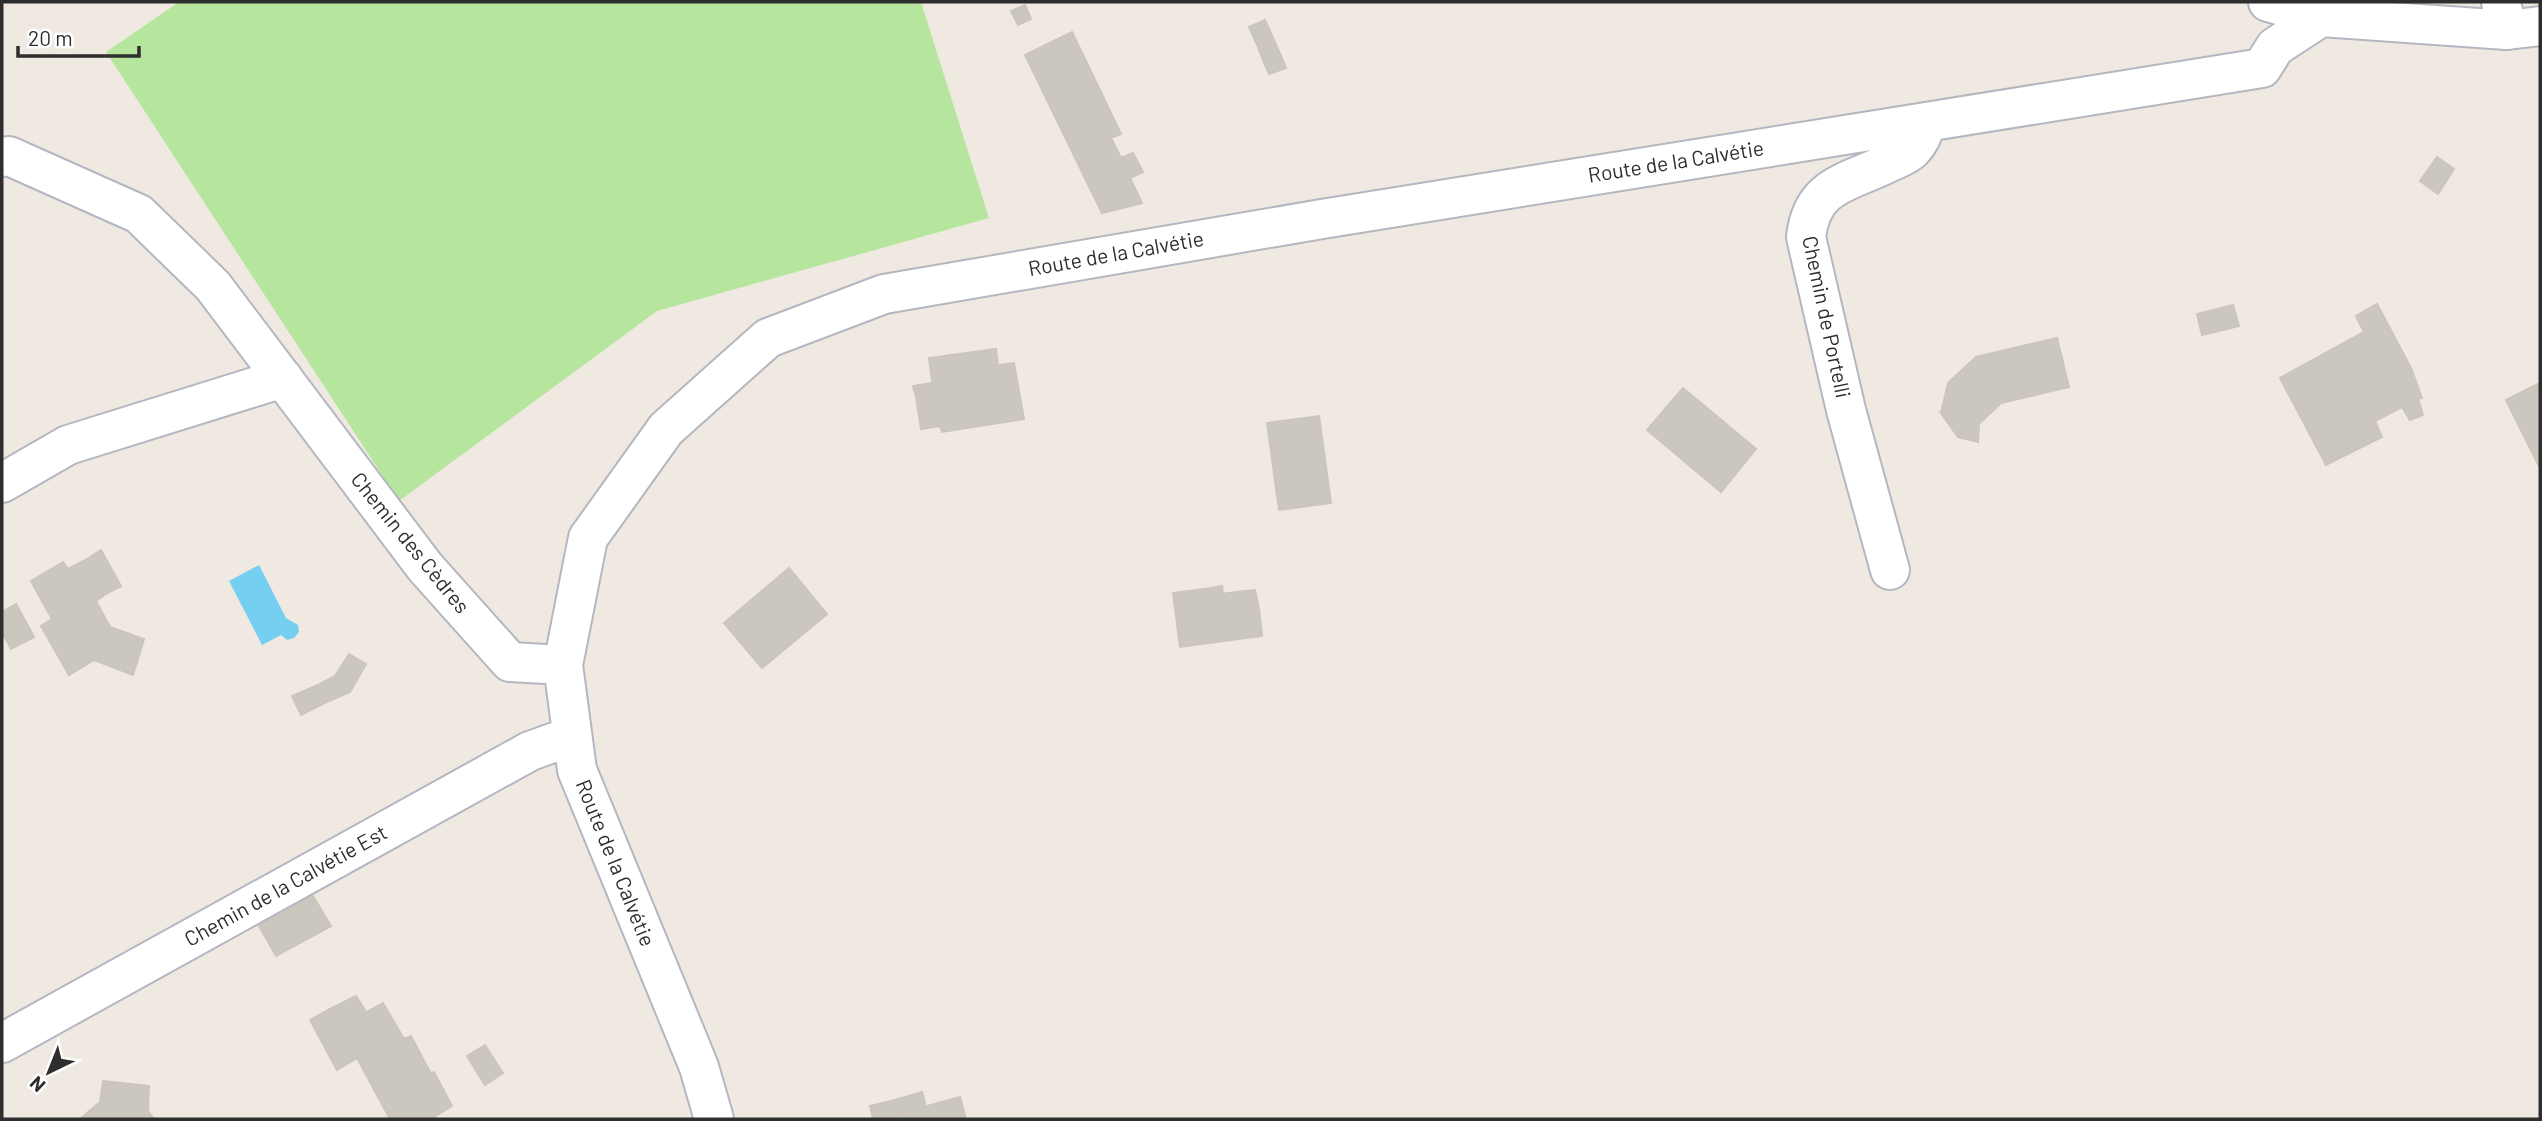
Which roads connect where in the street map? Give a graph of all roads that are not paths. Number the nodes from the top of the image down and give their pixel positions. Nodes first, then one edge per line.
1 (2269, 2) edge
2 (2321, 17) junction
3 (2516, 19) edge
4 (1927, 122) junction
5 (2, 157) edge
6 (283, 378) junction
7 (2, 483) edge
8 (1890, 570) dead end
9 (563, 665) junction
10 (572, 736) junction
11 (2, 1043) edge
12 (714, 1119) edge

1 - 2 street
2 - 3 street
2 - 4 street, Route de la Calvétie
4 - 8 street, Chemin de Portelli
4 - 9 street, Route de la Calvétie
5 - 6 street, Chemin des Cèdres
6 - 7 street
6 - 9 street, Chemin des Cèdres
9 - 10 street, Route de la Calvétie
10 - 11 street, Chemin de la Calvétie Est
10 - 12 street, Route de la Calvétie

